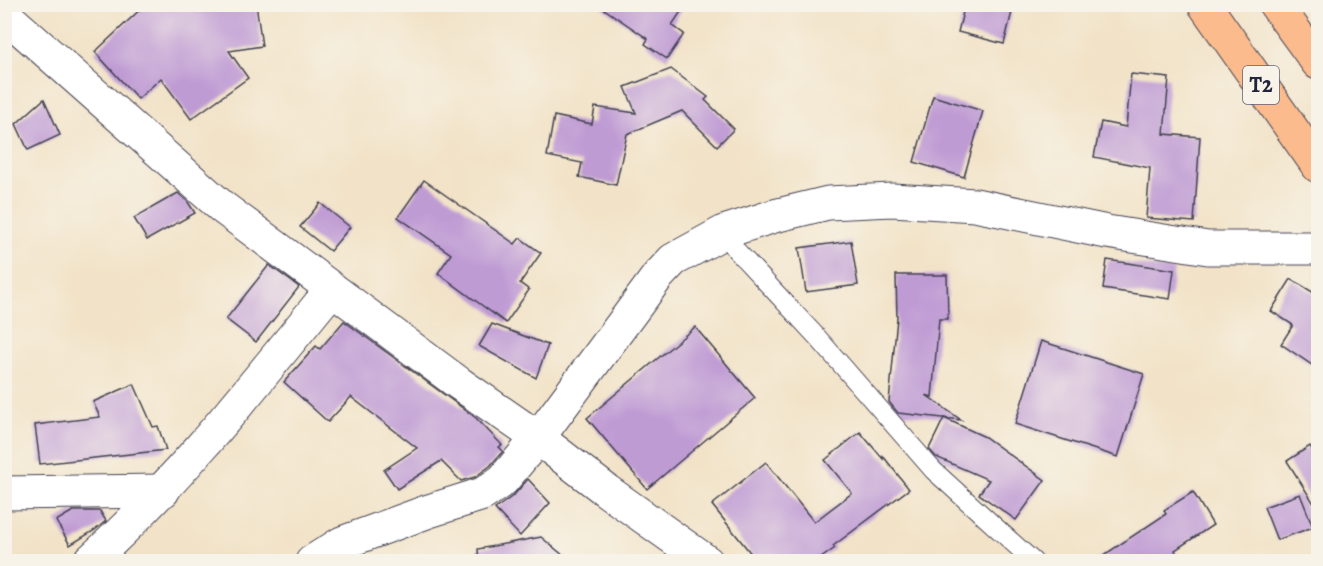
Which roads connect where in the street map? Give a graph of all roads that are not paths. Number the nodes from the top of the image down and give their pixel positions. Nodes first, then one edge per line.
1 (1204, 4) edge
2 (1275, 4) edge
3 (4, 14) edge
4 (1318, 63) edge
5 (1318, 166) edge
6 (724, 232) junction
7 (1318, 248) edge
8 (332, 289) junction
9 (538, 438) junction
10 (163, 490) junction
11 (4, 493) edge
12 (89, 561) edge
13 (312, 561) edge
14 (707, 561) edge
15 (1034, 561) edge

1 - 5 highway, T2
2 - 4 highway, T2
3 - 8 street
6 - 7 street
6 - 9 street
6 - 15 lane
8 - 9 street
8 - 10 street
9 - 13 street
9 - 14 street
10 - 11 street
10 - 12 street

